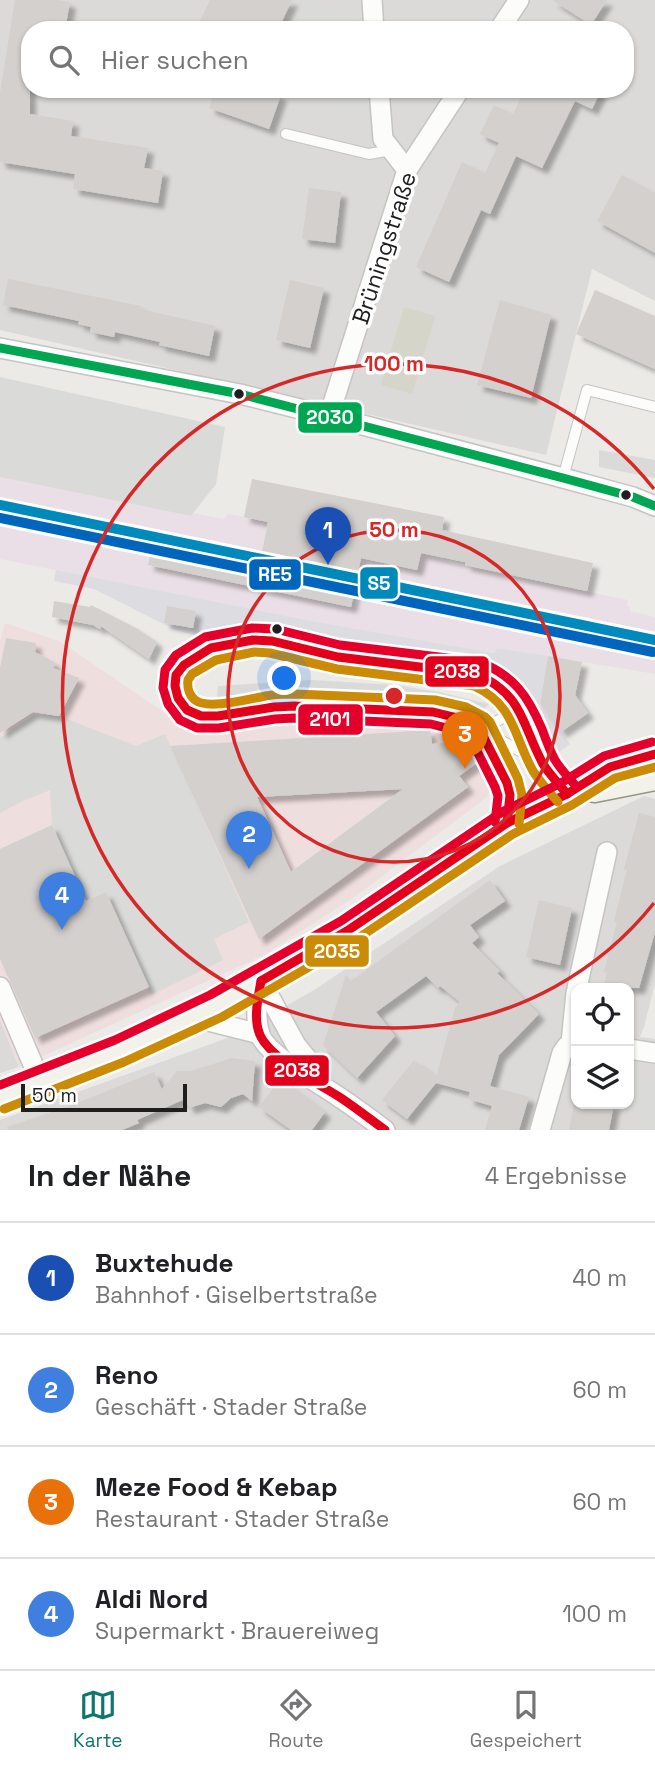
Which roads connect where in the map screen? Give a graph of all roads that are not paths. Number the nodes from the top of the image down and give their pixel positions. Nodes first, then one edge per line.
1 (372, 0) edge
2 (519, 0) edge
3 (373, 21) edge
4 (505, 21) edge
5 (380, 98) edge
6 (454, 98) edge
7 (286, 134) dead end
8 (391, 150) junction
9 (407, 170) junction
10 (0, 348) edge
11 (655, 407) edge
12 (329, 416) junction
13 (563, 478) junction
14 (655, 506) edge
15 (513, 699) junction
16 (480, 728) junction
17 (655, 754) edge
18 (544, 766) junction
19 (655, 776) edge
20 (567, 794) junction
21 (508, 823) junction
22 (607, 852) dead end
23 (261, 981) junction
24 (579, 983) edge
25 (0, 987) edge
26 (192, 1017) junction
27 (260, 1034) junction
28 (571, 1044) edge
29 (634, 1049) edge
30 (655, 1053) edge
31 (41, 1083) junction
32 (338, 1096) junction
33 (0, 1098) edge
34 (385, 1130) edge
35 (540, 1130) edge

1 - 3 street
2 - 4 street
5 - 8 street
6 - 9 street, Brüningstraße
7 - 8 lane
8 - 9 street
9 - 12 street, Brüningstraße
10 - 12 street
11 - 13 lane
12 - 13 street
13 - 14 street
15 - 16 lane
15 - 16 lane
15 - 18 lane
16 - 18 lane
16 - 21 lane
17 - 20 street
18 - 20 lane
19 - 20 street
20 - 21 street
21 - 23 street
22 - 24 street
23 - 26 street
23 - 27 street
23 - 32 street
25 - 31 street
26 - 27 street
26 - 31 street
27 - 32 street
28 - 35 street
29 - 30 street
31 - 33 street
32 - 34 street

